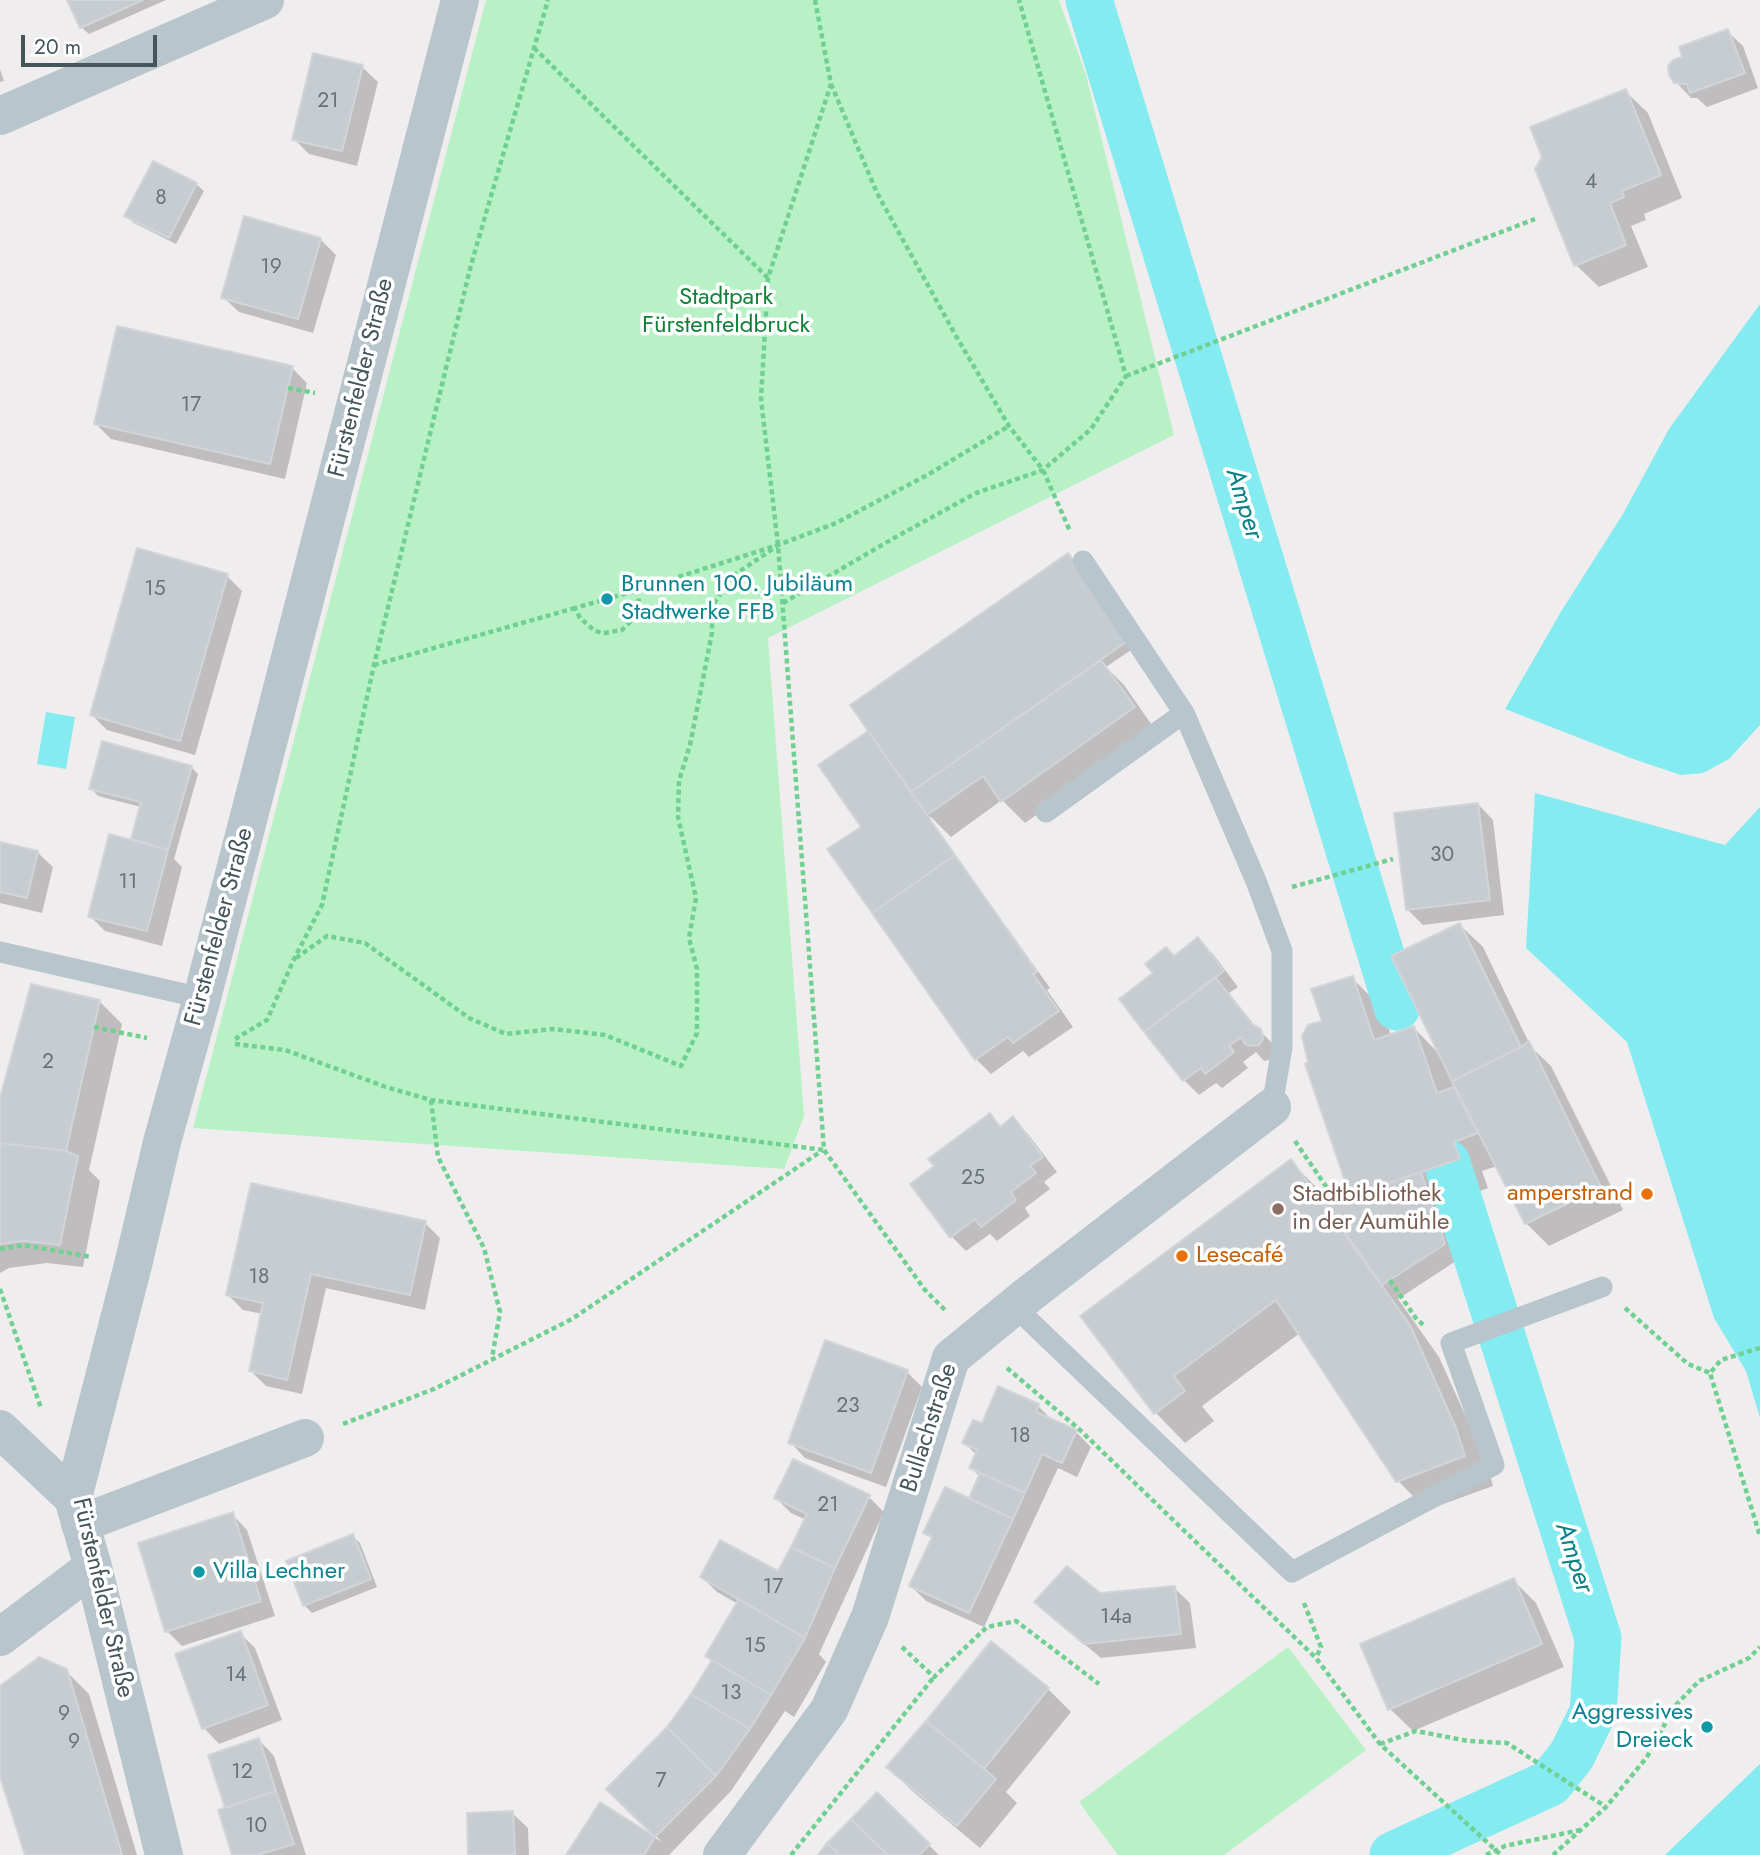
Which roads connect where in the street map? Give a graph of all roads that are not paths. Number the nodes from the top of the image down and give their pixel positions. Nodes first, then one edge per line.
1 (265, 0) edge
2 (460, 0) edge
3 (0, 116) edge
4 (1083, 561) road end
5 (1184, 713) junction
6 (1046, 812) dead end
7 (0, 952) edge
8 (202, 998) junction
9 (1272, 1107) joint
10 (1602, 1287) road end
11 (1014, 1306) junction
12 (0, 1429) edge
13 (305, 1438) road end
14 (77, 1511) junction
15 (93, 1567) junction
16 (0, 1637) edge
17 (164, 1855) edge
18 (722, 1855) edge

1 - 3 street
2 - 8 street, Fürstenfelder Straße
4 - 5 lane
5 - 6 lane
5 - 9 lane
7 - 8 lane
8 - 14 street, Fürstenfelder Straße
9 - 11 street, Bullachstraße
10 - 11 lane
11 - 18 street, Bullachstraße
12 - 14 street
13 - 14 street
14 - 15 street, Fürstenfelder Straße
15 - 16 street
15 - 17 street, Fürstenfelder Straße

